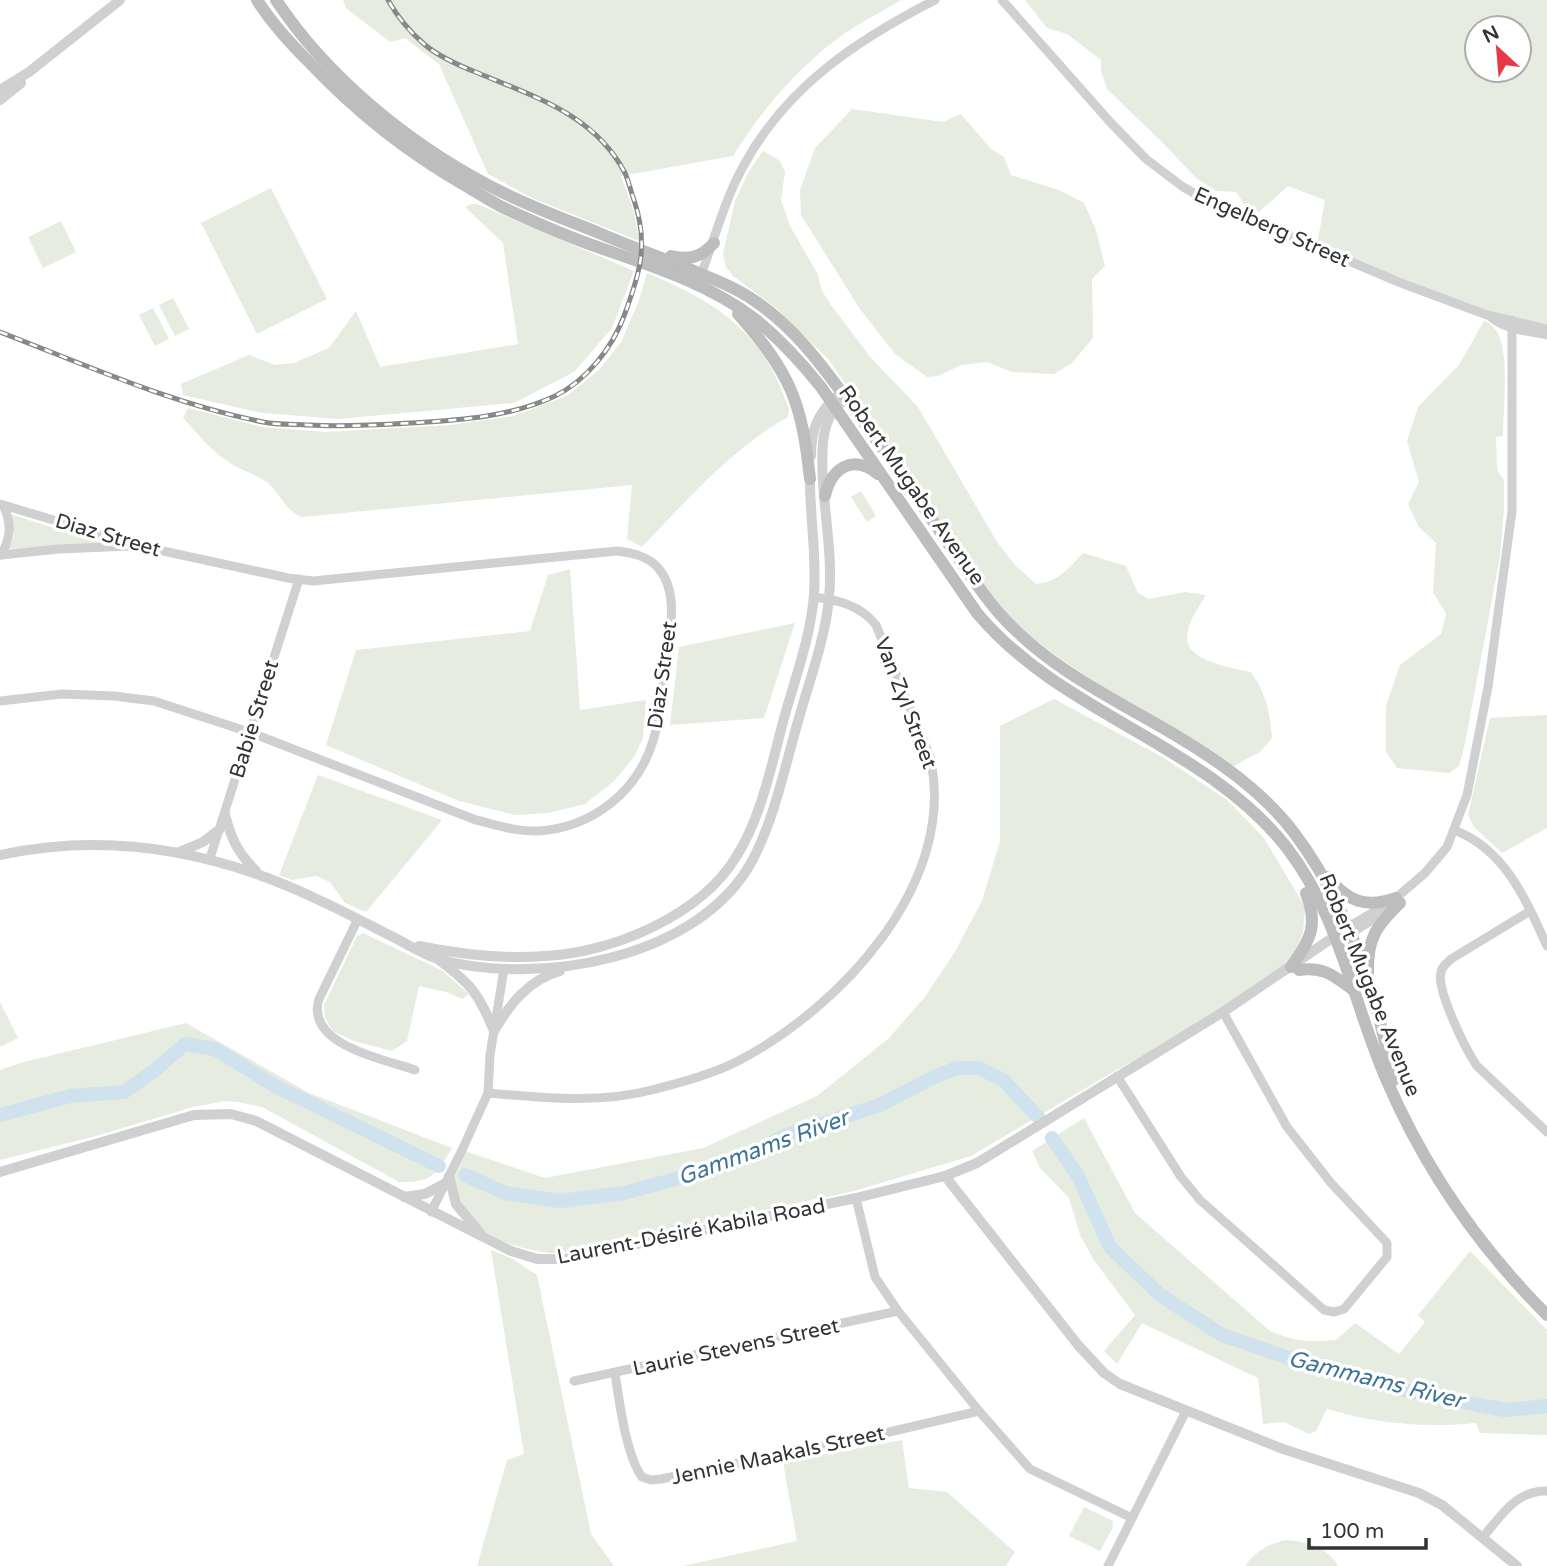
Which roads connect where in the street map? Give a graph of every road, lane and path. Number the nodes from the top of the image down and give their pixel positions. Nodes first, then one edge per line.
1 (120, 0) edge
2 (257, 0) edge
3 (276, 0) edge
4 (935, 0) edge
5 (1002, 0) edge
6 (29, 72) junction
7 (0, 90) edge
8 (0, 100) edge
9 (714, 243) junction
10 (629, 251) junction
11 (656, 258) junction
12 (700, 279) junction
13 (726, 300) junction
14 (1488, 315) junction
15 (1500, 324) junction
16 (1513, 324) junction
17 (1545, 332) edge
18 (1512, 346) junction
19 (844, 395) junction
20 (833, 404) junction
21 (810, 479) junction
22 (883, 479) junction
23 (825, 496) junction
24 (1, 504) edge
25 (140, 546) junction
26 (0, 555) edge
27 (299, 579) junction
28 (814, 597) junction
29 (829, 598) junction
30 (0, 701) edge
31 (249, 732) junction
32 (225, 814) junction
33 (220, 829) junction
34 (1454, 830) junction
35 (1277, 837) junction
36 (176, 853) junction
37 (0, 855) edge
38 (210, 858) junction
39 (1311, 858) junction
40 (260, 875) junction
41 (1398, 901) junction
42 (1530, 911) junction
43 (358, 919) junction
44 (1349, 931) junction
45 (1336, 940) junction
46 (406, 943) junction
47 (1547, 946) edge
48 (471, 953) junction
49 (546, 956) junction
50 (437, 959) junction
51 (607, 959) junction
52 (1295, 968) junction
53 (504, 969) junction
54 (1369, 982) junction
55 (1355, 991) junction
56 (1223, 1012) junction
57 (494, 1031) junction
58 (415, 1070) dead end
59 (1118, 1076) junction
60 (488, 1093) junction
61 (1405, 1118) junction
62 (1547, 1132) edge
63 (0, 1171) edge
64 (945, 1176) junction
65 (446, 1180) junction
66 (404, 1197) junction
67 (856, 1198) junction
68 (431, 1212) junction
69 (485, 1240) junction
70 (898, 1311) junction
71 (1547, 1315) edge
72 (615, 1373) junction
73 (574, 1381) dead end
74 (1186, 1410) junction
75 (979, 1411) junction
76 (1547, 1491) edge
77 (1132, 1518) junction
78 (1483, 1537) junction
79 (1108, 1566) edge
80 (1517, 1566) edge

1 - 6 street
2 - 10 main road, Robert Mugabe Avenue
3 - 10 main road, Robert Mugabe Avenue
4 - 9 street
5 - 14 street, Engelberg Street
6 - 7 street
6 - 8 street
9 - 11 main road
9 - 12 street
10 - 11 main road, Robert Mugabe Avenue
11 - 12 main road, Robert Mugabe Avenue
12 - 13 main road, Robert Mugabe Avenue
12 - 19 main road, Robert Mugabe Avenue
13 - 20 main road, Robert Mugabe Avenue
13 - 21 main road
14 - 15 street, Engelberg Street
14 - 16 street, Engelberg Street
15 - 16 street, Engelberg Street
15 - 18 street, Laurent-Désiré Kabila Road
16 - 17 street, Engelberg Street
16 - 18 street, Laurent-Désiré Kabila Road
17 - 18 street
18 - 34 street, Laurent-Désiré Kabila Road
19 - 20 street
19 - 39 main road, Robert Mugabe Avenue
20 - 21 street
20 - 22 main road, Robert Mugabe Avenue
20 - 23 street
21 - 28 street
22 - 23 main road
22 - 35 main road, Robert Mugabe Avenue
23 - 29 street
24 - 25 street, Diaz Street
24 - 26 street
25 - 26 street
25 - 27 street, Diaz Street
27 - 31 street, Babie Street
27 - 31 street, Diaz Street
28 - 29 street, Van Zyl Street
28 - 49 street
29 - 51 street
29 - 60 street, Van Zyl Street
30 - 31 street, Diaz Street
31 - 32 street, Babie Street
32 - 33 street, Babie Street
32 - 40 street
33 - 36 street
33 - 38 street, Babie Street
34 - 41 street, Laurent-Désiré Kabila Road
34 - 42 street
35 - 45 main road, Robert Mugabe Avenue
35 - 52 main road
36 - 37 street
36 - 38 street
38 - 40 street
39 - 41 main road
39 - 44 main road, Robert Mugabe Avenue
40 - 43 street
41 - 44 street, Laurent-Désiré Kabila Road
41 - 54 main road
42 - 47 street
42 - 62 street
43 - 46 street
43 - 58 street
44 - 45 street, Laurent-Désiré Kabila Road
44 - 54 main road, Robert Mugabe Avenue
45 - 52 street, Laurent-Désiré Kabila Road
45 - 55 main road, Robert Mugabe Avenue
46 - 48 street
46 - 50 street
48 - 49 street
48 - 53 street
49 - 53 street
50 - 53 street
50 - 57 street
51 - 53 street
51 - 57 street
52 - 55 main road
52 - 56 street, Laurent-Désiré Kabila Road
53 - 57 street
54 - 61 main road, Robert Mugabe Avenue
55 - 61 main road, Robert Mugabe Avenue
56 - 59 street, Laurent-Désiré Kabila Road
56 - 59 street
57 - 60 street
59 - 64 street, Laurent-Désiré Kabila Road
60 - 65 street
61 - 71 main road, Robert Mugabe Avenue
63 - 66 street, Laurent-Désiré Kabila Road
64 - 67 street, Laurent-Désiré Kabila Road
64 - 74 street
65 - 66 street
65 - 68 street
65 - 69 street
66 - 68 street, Laurent-Désiré Kabila Road
67 - 69 street, Laurent-Désiré Kabila Road
67 - 70 street
68 - 69 street, Laurent-Désiré Kabila Road
70 - 72 street, Laurie Stevens Street
70 - 75 street
72 - 73 street, Laurie Stevens Street
72 - 75 street, Jennie Maakals Street
74 - 77 street
74 - 78 street
75 - 77 street
76 - 78 street
77 - 79 street
78 - 80 street

